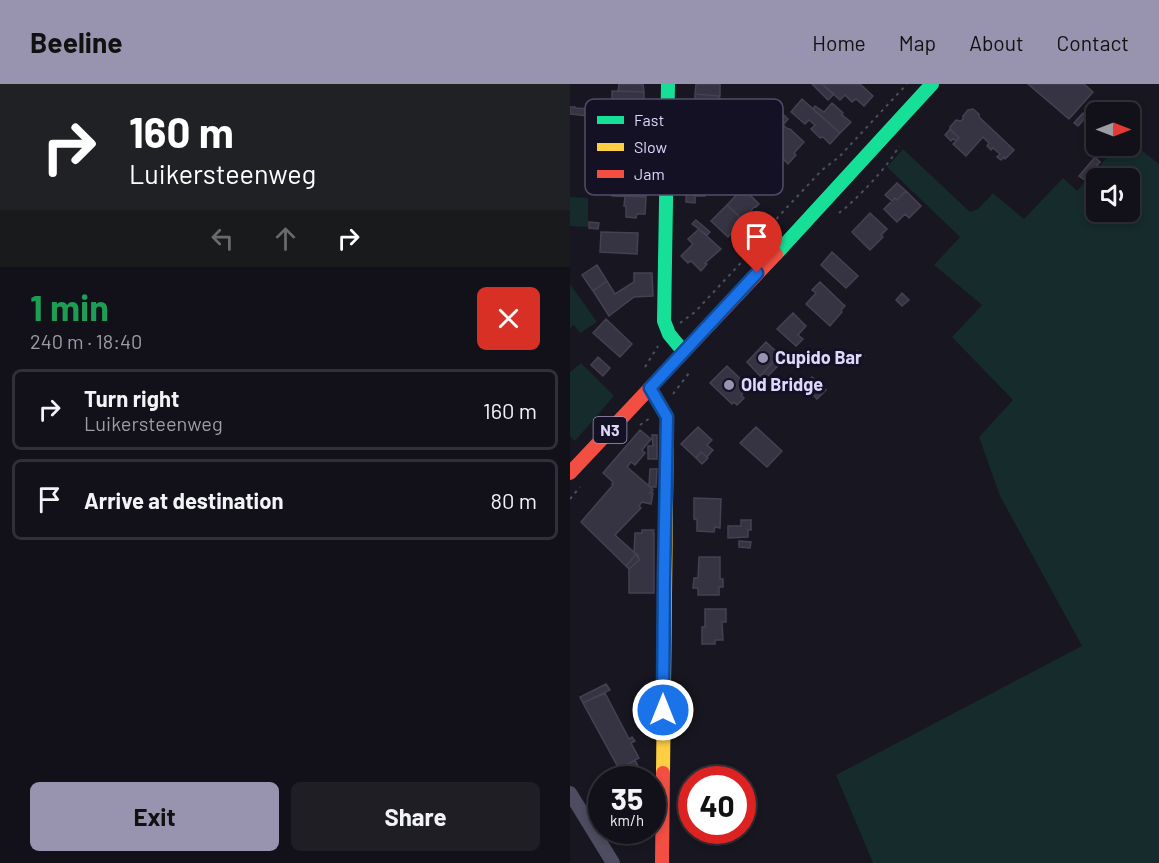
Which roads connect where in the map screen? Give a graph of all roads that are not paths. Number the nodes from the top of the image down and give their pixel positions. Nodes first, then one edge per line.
1 (668, 84) edge
2 (932, 84) edge
3 (668, 99) edge
4 (666, 195) edge
5 (683, 351) junction
6 (650, 388) junction
7 (570, 473) edge
8 (570, 793) edge
9 (613, 863) edge
10 (662, 863) edge

1 - 3 street
2 - 5 street, N3
4 - 5 street
5 - 6 street, N3
6 - 7 street, N3
6 - 10 street
8 - 9 street

